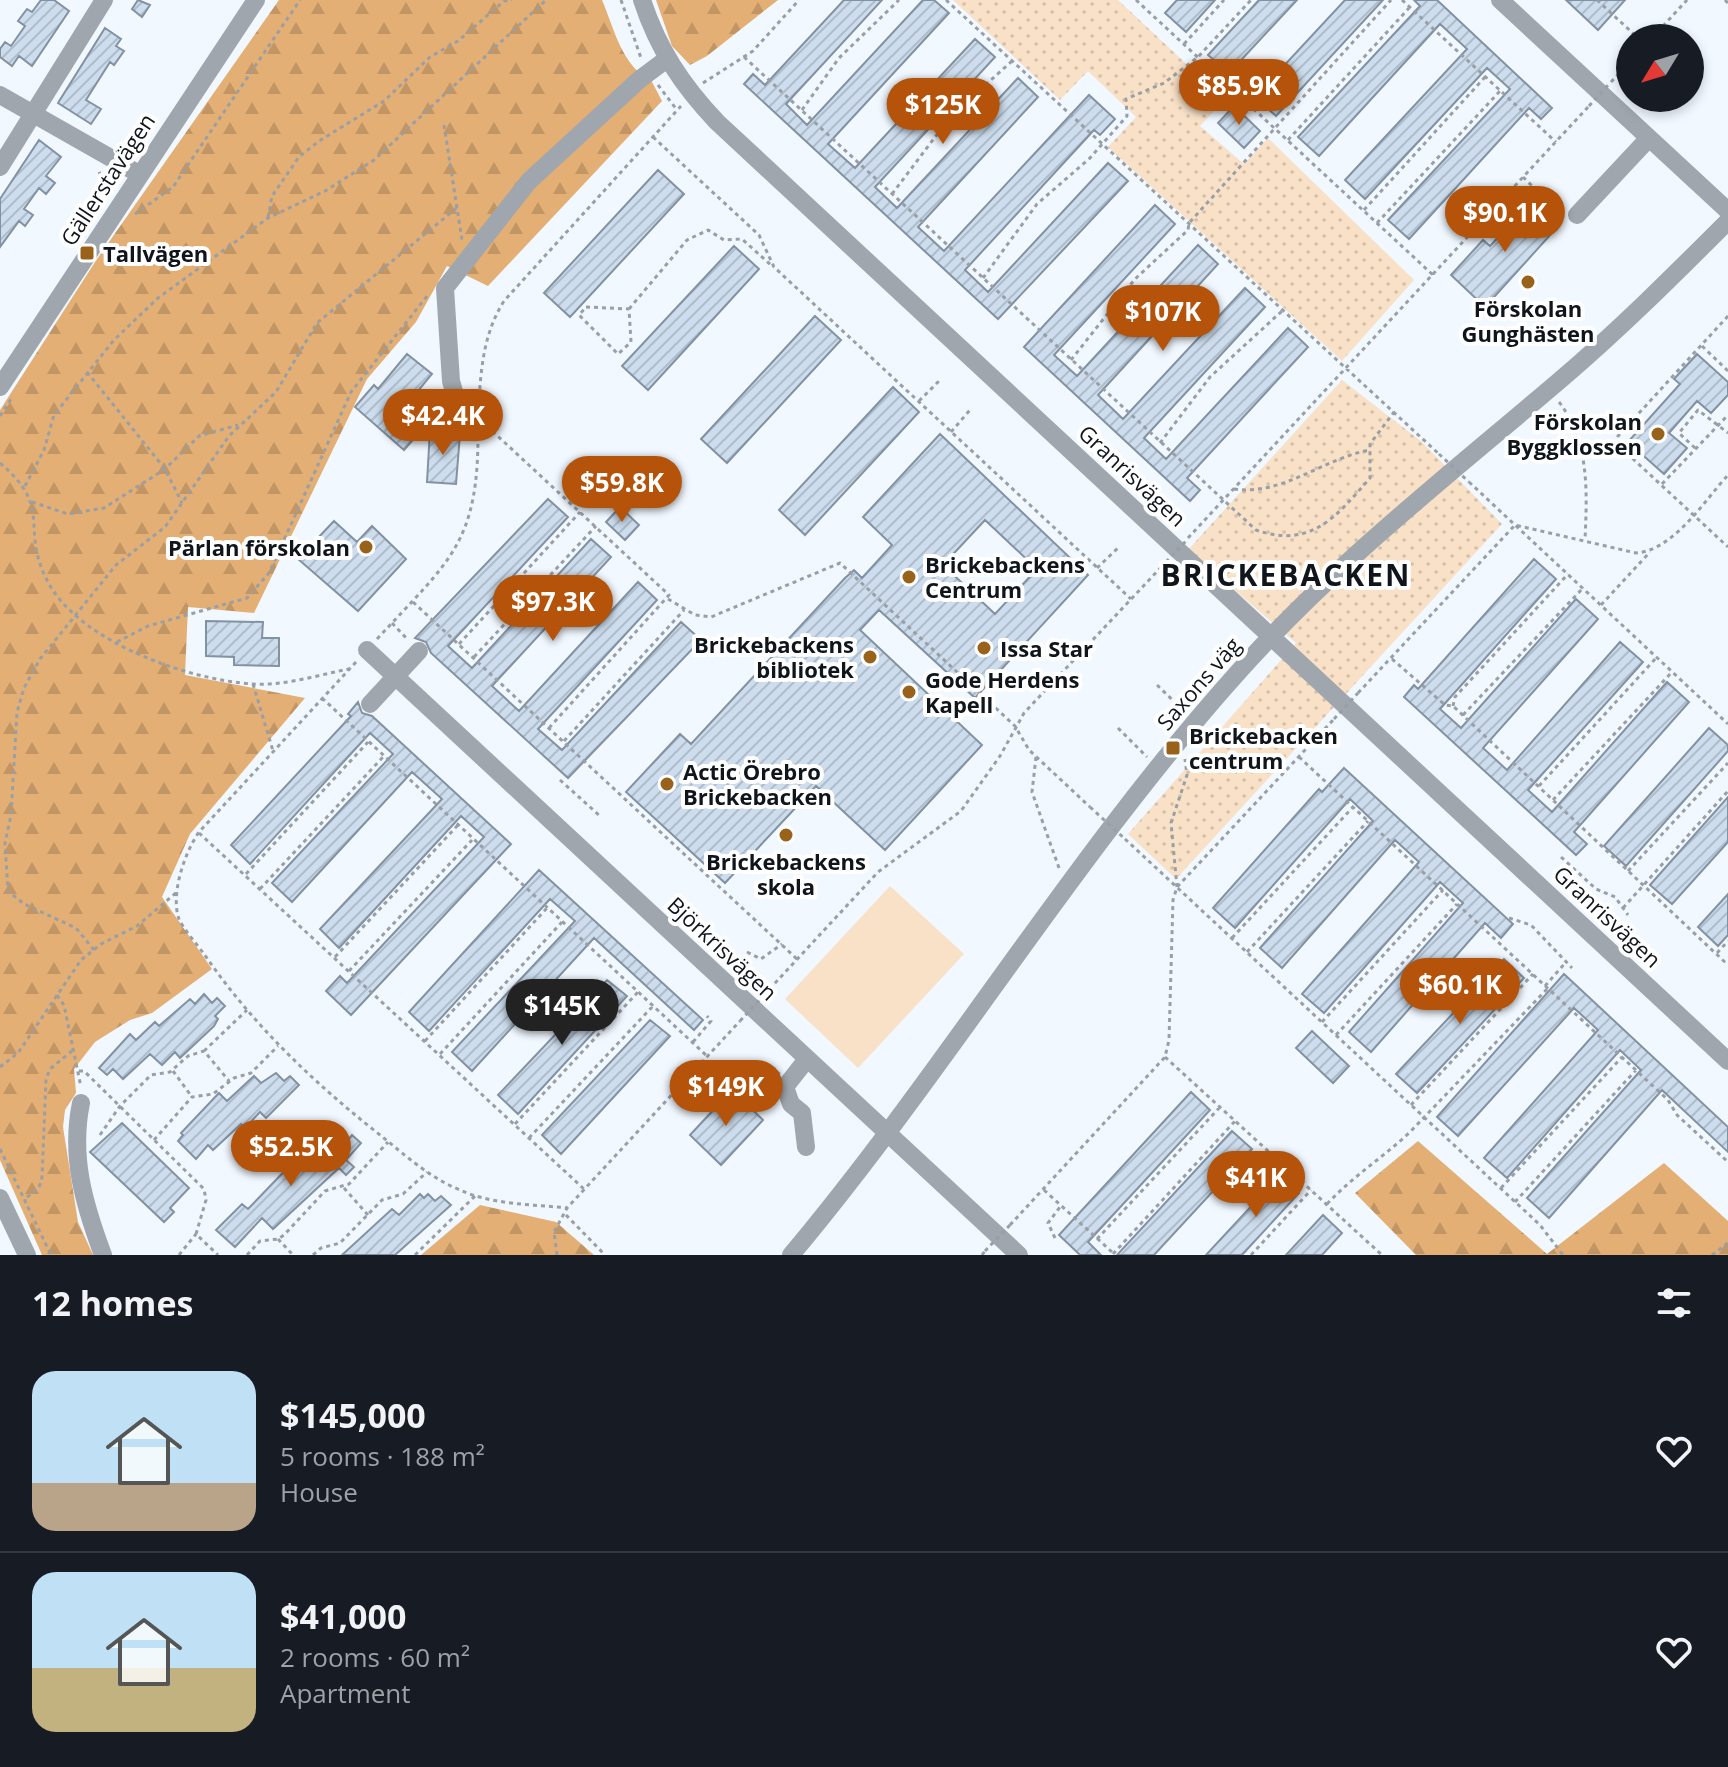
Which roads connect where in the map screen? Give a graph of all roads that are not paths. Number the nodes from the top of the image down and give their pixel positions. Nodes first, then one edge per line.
1 (104, 0) edge
2 (256, 0) edge
3 (642, 0) edge
4 (1500, 0) edge
5 (667, 59) junction
6 (0, 95) edge
7 (33, 112) junction
8 (1649, 138) junction
9 (0, 167) edge
10 (139, 174) junction
11 (1728, 211) edge
12 (1577, 215) road end
13 (1728, 221) edge
14 (8, 389) edge
15 (470, 424) road end
16 (1271, 636) junction
17 (367, 650) road end
18 (419, 651) road end
19 (396, 676) junction
20 (370, 704) dead end
21 (807, 1059) junction
22 (1728, 1061) edge
23 (739, 1074) dead end
24 (785, 1087) junction
25 (81, 1103) road end
26 (887, 1133) junction
27 (806, 1147) dead end
28 (0, 1198) edge
29 (27, 1255) edge
30 (103, 1255) edge
31 (791, 1255) edge
32 (1019, 1255) edge

1 - 7 street
2 - 10 street, Gällerstavägen
3 - 5 street, Granrisvägen
4 - 8 street
5 - 15 street
5 - 16 street, Granrisvägen
6 - 7 street
7 - 9 street
7 - 10 street
8 - 11 street
8 - 12 street
10 - 14 street, Gällerstavägen
13 - 16 street, Saxons väg
16 - 22 street, Granrisvägen
16 - 26 street, Saxons väg
17 - 19 street, Björkrisvägen
18 - 19 street
19 - 20 street
19 - 21 street, Björkrisvägen
21 - 24 street
21 - 26 street, Björkrisvägen
23 - 24 street
24 - 27 street
25 - 30 street
26 - 31 street, Saxons väg
26 - 32 street, Björkrisvägen
28 - 29 street

